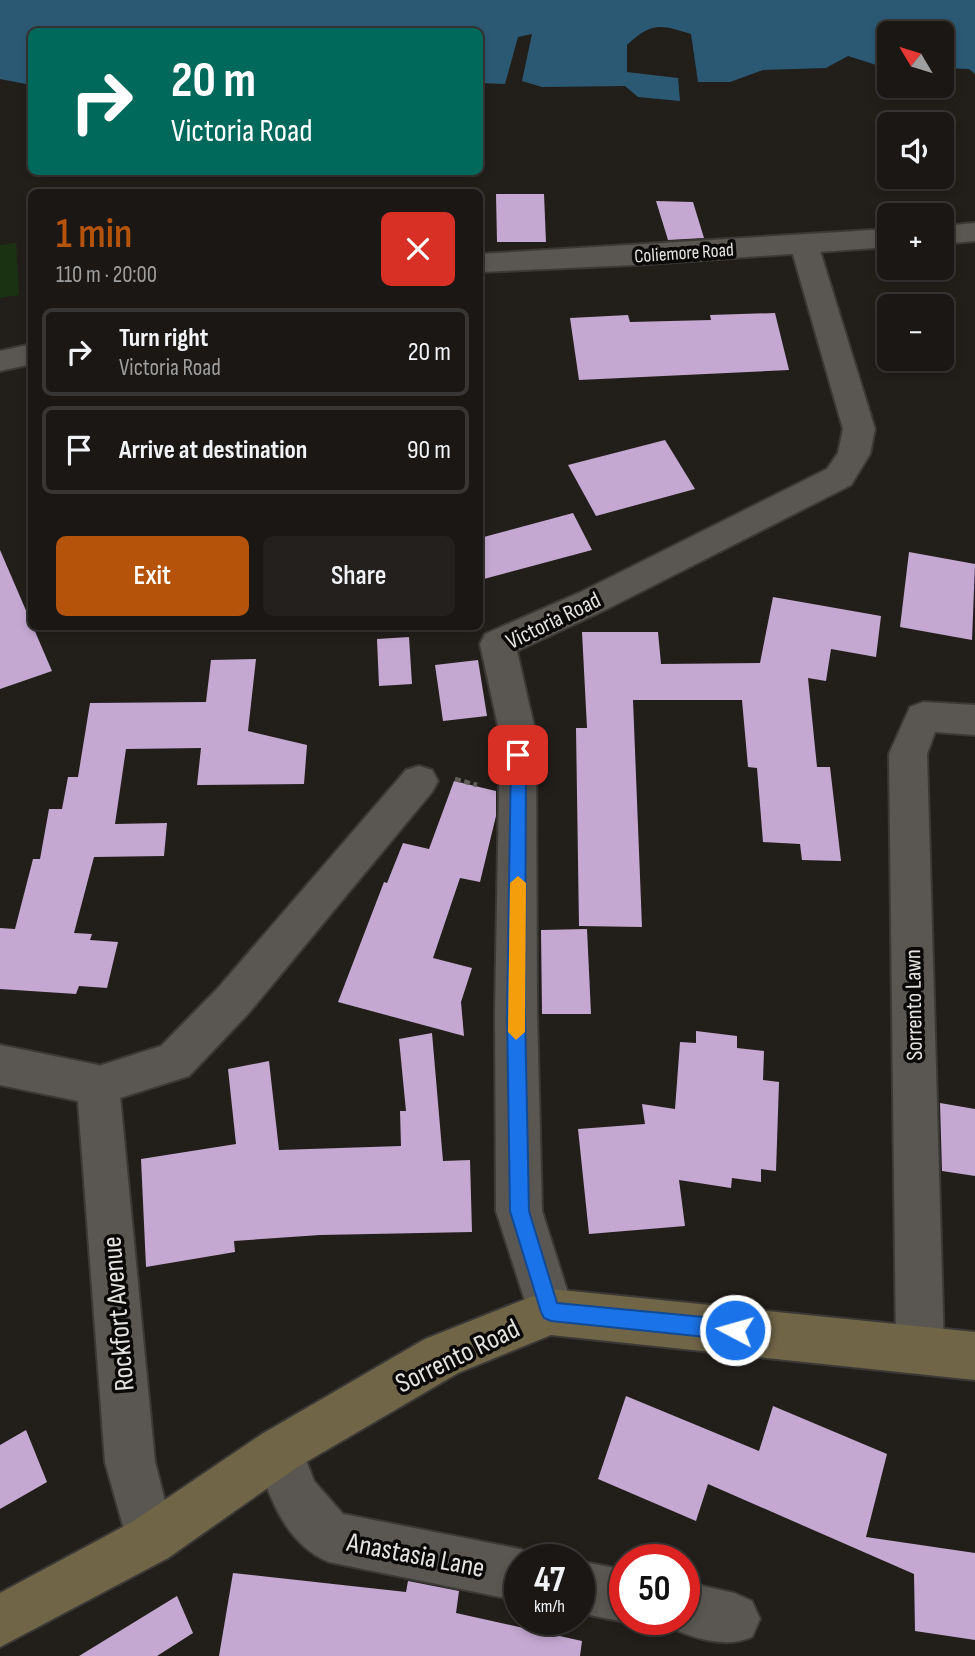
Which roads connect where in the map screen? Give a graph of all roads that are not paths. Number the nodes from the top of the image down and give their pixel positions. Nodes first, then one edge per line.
1 (975, 232) edge
2 (954, 234) edge
3 (877, 239) edge
4 (804, 244) junction
5 (483, 263) edge
6 (28, 355) edge
7 (0, 361) edge
8 (975, 720) edge
9 (419, 781) road end
10 (0, 1065) edge
11 (98, 1085) junction
12 (551, 1312) junction
13 (920, 1348) junction
14 (975, 1356) edge
15 (279, 1451) junction
16 (150, 1540) junction
17 (504, 1572) edge
18 (700, 1612) edge
19 (734, 1619) dead end
20 (0, 1621) edge

1 - 2 street
3 - 4 street, Coliemore Road
4 - 5 street, Coliemore Road
4 - 12 street, Victoria Road
6 - 7 street
8 - 13 street, Sorrento Lawn
9 - 11 street
10 - 11 street
11 - 16 street, Rockfort Avenue
12 - 13 main road, Sorrento Road
12 - 15 main road, Sorrento Road
13 - 14 main road, Sorrento Road
15 - 16 main road, Sorrento Road
15 - 17 street, Anastasia Lane
16 - 20 main road, Sorrento Road
18 - 19 street

